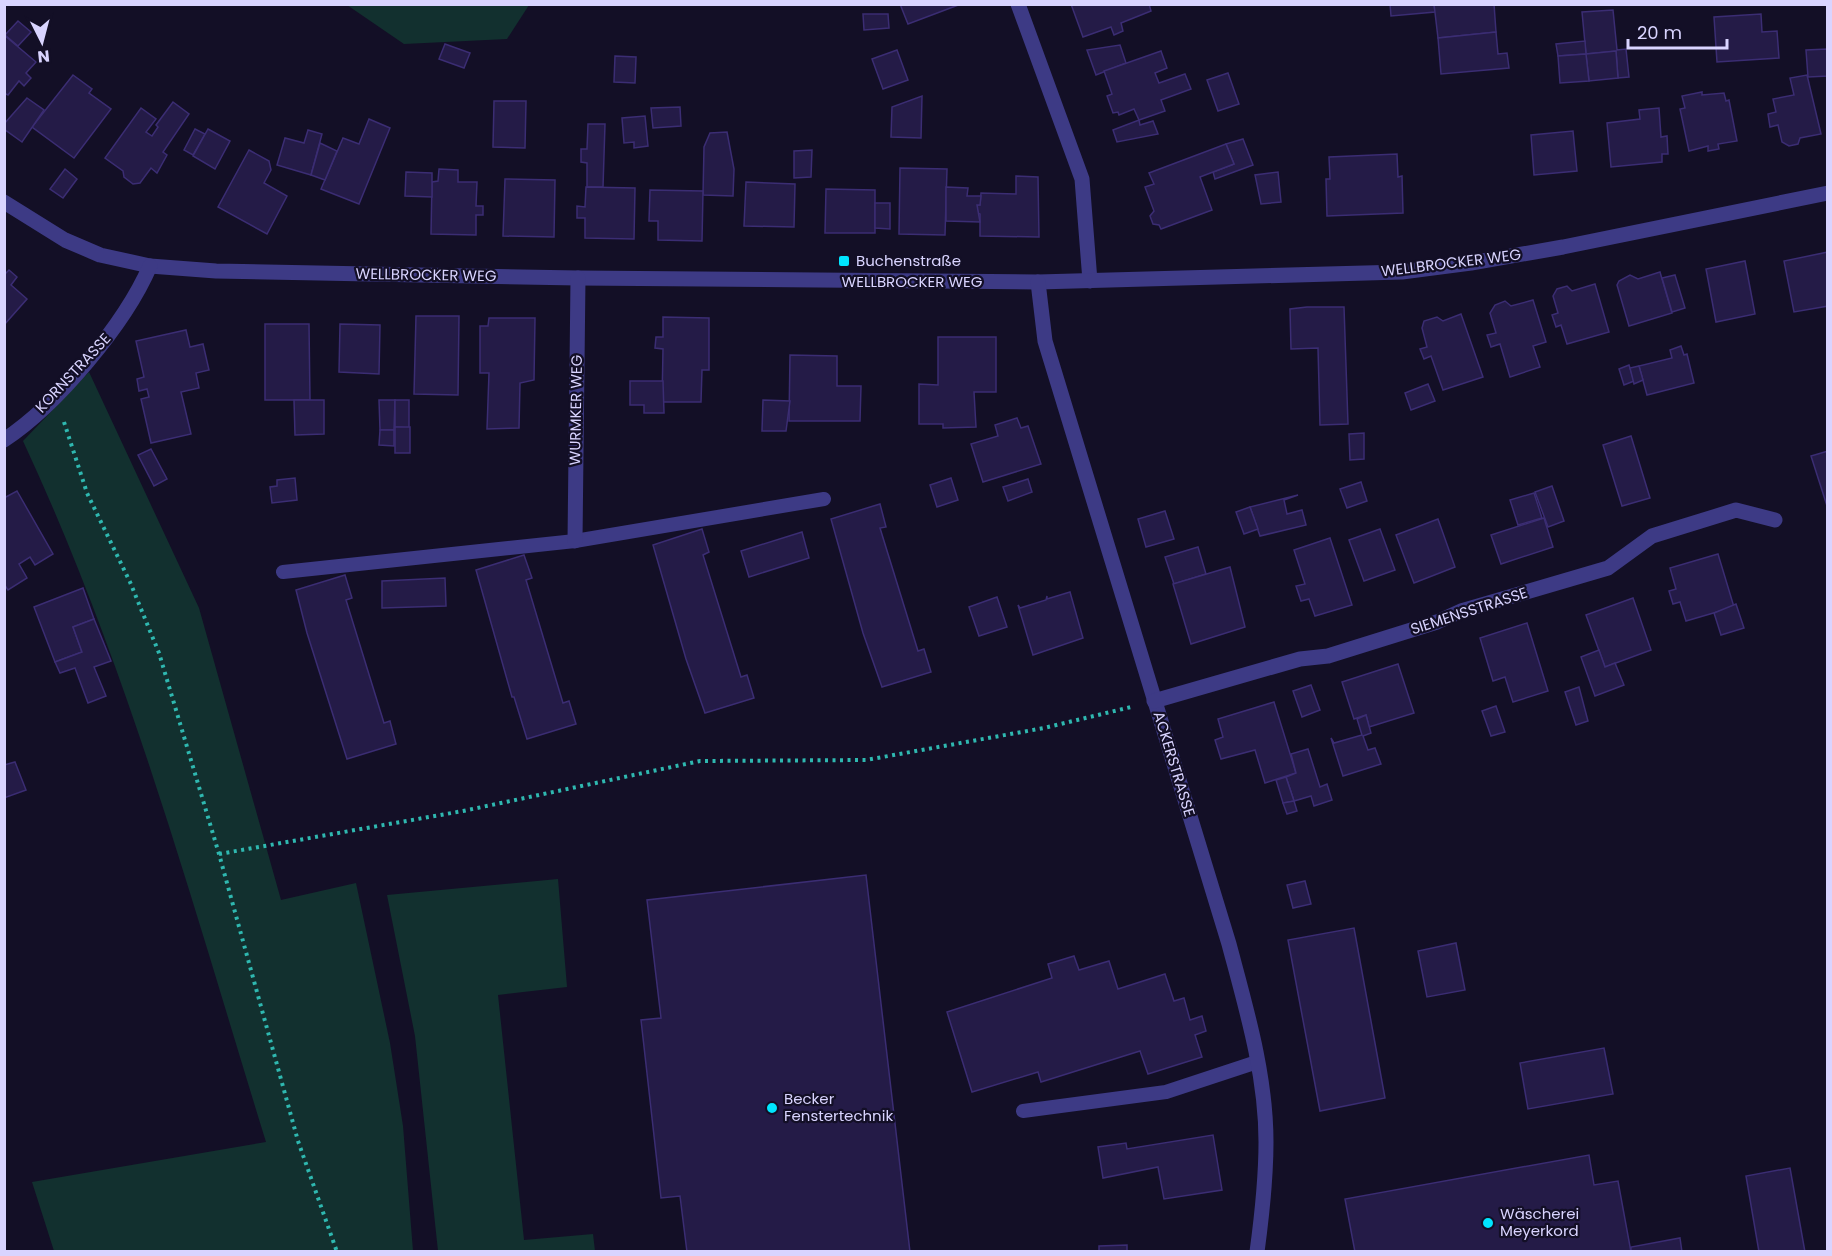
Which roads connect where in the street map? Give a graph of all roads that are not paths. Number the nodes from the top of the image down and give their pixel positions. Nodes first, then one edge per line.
1 (1018, 4) edge
2 (1827, 193) edge
3 (4, 202) edge
4 (150, 266) junction
5 (578, 278) junction
6 (1090, 281) junction
7 (1038, 282) junction
8 (4, 440) edge
9 (824, 500) dead end
10 (1775, 520) dead end
11 (575, 541) junction
12 (282, 572) dead end
13 (1154, 701) junction
14 (1257, 1062) junction
15 (1023, 1111) dead end
16 (1257, 1251) edge

1 - 6 street
2 - 6 street, WELLBROCKER WEG
3 - 4 street, WELLBROCKER WEG
4 - 5 street, WELLBROCKER WEG
4 - 8 street, KORNSTRASSE
5 - 7 street, WELLBROCKER WEG
5 - 11 street, WURMKER WEG
6 - 7 street, WELLBROCKER WEG
7 - 13 street, ACKERSTRASSE
9 - 11 lane
10 - 13 street, SIEMENSSTRASSE
11 - 12 lane
13 - 14 street, ACKERSTRASSE
14 - 15 lane
14 - 16 street, ACKERSTRASSE

